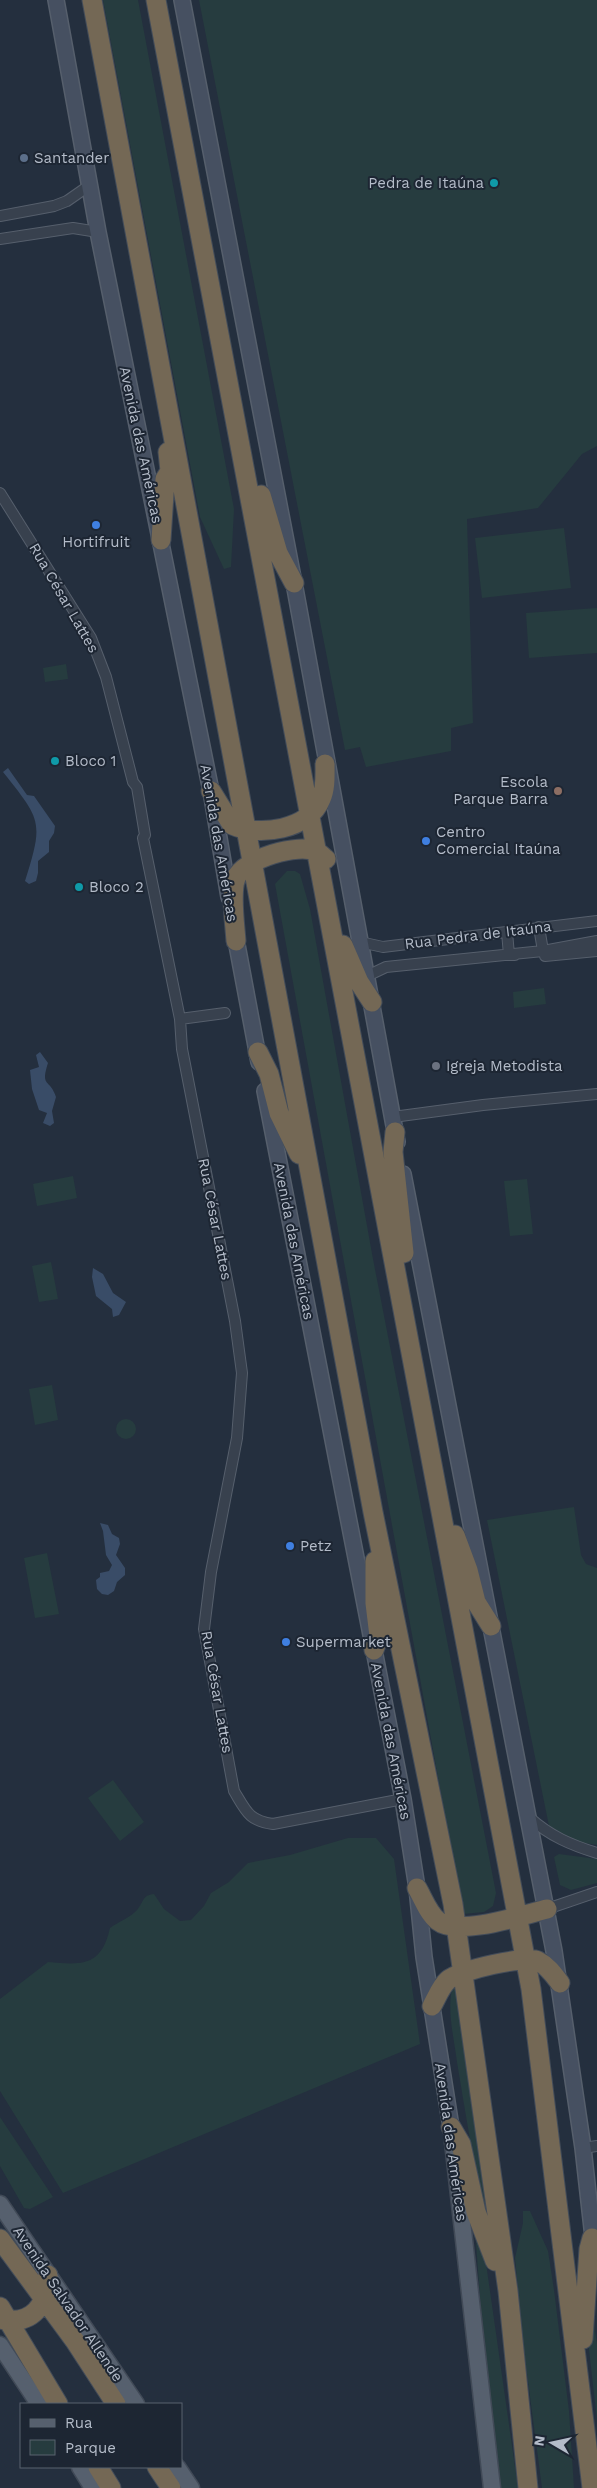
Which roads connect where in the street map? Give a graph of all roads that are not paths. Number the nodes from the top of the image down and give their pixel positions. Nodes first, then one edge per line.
1 (56, 0) edge
2 (92, 0) edge
3 (182, 0) edge
4 (156, 1) edge
5 (90, 185) junction
6 (0, 216) edge
7 (98, 232) junction
8 (0, 239) edge
9 (167, 399) junction
10 (234, 406) junction
11 (0, 493) edge
12 (161, 540) junction
13 (294, 582) junction
14 (325, 764) junction
15 (211, 791) junction
16 (310, 816) junction
17 (246, 829) junction
18 (317, 851) junction
19 (251, 864) junction
20 (597, 921) edge
21 (539, 927) junction
22 (507, 932) junction
23 (236, 941) junction
24 (597, 941) edge
25 (360, 942) junction
26 (543, 951) junction
27 (597, 951) edge
28 (509, 955) junction
29 (367, 976) junction
30 (372, 1002) junction
31 (225, 1013) dead end
32 (180, 1019) junction
33 (258, 1052) junction
34 (597, 1094) edge
35 (394, 1125) junction
36 (313, 1186) junction
37 (406, 1326) junction
38 (439, 1496) junction
39 (373, 1512) junction
40 (491, 1626) junction
41 (374, 1650) junction
42 (403, 1799) junction
43 (530, 1818) junction
44 (597, 1852) edge
45 (418, 1888) junction
46 (597, 1892) edge
47 (547, 1910) junction
48 (518, 1917) junction
49 (456, 1927) junction
50 (526, 1960) junction
51 (462, 1973) junction
52 (560, 1983) junction
53 (432, 2006) junction
54 (452, 2127) junction
55 (590, 2147) edge
56 (0, 2204) edge
57 (592, 2238) junction
58 (0, 2239) edge
59 (597, 2273) edge
60 (48, 2275) junction
61 (508, 2291) junction
62 (43, 2300) junction
63 (3, 2315) edge
64 (0, 2345) edge
65 (578, 2364) junction
66 (38, 2403) edge
67 (57, 2403) edge
68 (115, 2403) edge
69 (135, 2403) edge
70 (81, 2468) edge
71 (99, 2468) edge
72 (158, 2468) edge
73 (178, 2468) edge
74 (94, 2488) edge
75 (112, 2488) edge
76 (171, 2488) edge
77 (191, 2488) edge
78 (492, 2488) edge
79 (528, 2488) edge
80 (592, 2488) edge

1 - 5 main road, Avenida das Américas
2 - 9 highway, Avenida das Américas
3 - 13 main road
4 - 10 highway
5 - 6 street
5 - 7 main road, Avenida das Américas
7 - 8 street
7 - 12 main road, Avenida das Américas
9 - 12 highway
9 - 17 highway, Avenida das Américas
10 - 13 highway
10 - 16 highway
11 - 32 street, Rua César Lattes
12 - 15 main road, Avenida das Américas
13 - 14 main road
14 - 16 highway
14 - 25 main road
15 - 17 highway
15 - 23 main road, Avenida das Américas
16 - 17 highway
16 - 18 highway
17 - 19 highway, Avenida das Américas
18 - 19 highway
18 - 30 highway
18 - 37 highway
19 - 23 highway
19 - 36 highway, Avenida das Américas
20 - 21 street, Rua Pedra de Itaúna
21 - 22 street, Rua Pedra de Itaúna
21 - 26 street
22 - 25 street, Rua Pedra de Itaúna
22 - 28 street
23 - 33 main road, Avenida das Américas
24 - 26 street, Rua Pedra de Itaúna
25 - 29 main road
26 - 28 street, Rua Pedra de Itaúna
27 - 28 street
28 - 29 street, Rua Pedra de Itaúna
29 - 30 main road
30 - 35 main road
31 - 32 street
32 - 42 street, Rua César Lattes
33 - 36 highway
33 - 41 main road, Avenida das Américas
34 - 35 street
35 - 37 highway
35 - 40 main road
36 - 39 highway, Avenida das Américas
37 - 38 highway
38 - 40 highway
38 - 48 highway
39 - 41 highway
39 - 49 highway, Avenida das Américas
40 - 43 main road
41 - 42 main road, Avenida das Américas
42 - 45 main road, Avenida das Américas
43 - 44 street
43 - 47 main road
45 - 49 highway
45 - 53 main road, Avenida das Américas
46 - 47 street
47 - 48 highway
47 - 52 main road
48 - 49 highway
48 - 50 highway
49 - 51 highway, Avenida das Américas
50 - 51 highway
50 - 52 highway
50 - 65 highway
51 - 53 highway
51 - 61 highway, Avenida das Américas
52 - 55 main road
53 - 54 main road, Avenida das Américas
54 - 61 highway
54 - 78 main road, Avenida das Américas
55 - 57 main road
56 - 60 main road, Avenida Salvador Allende
57 - 59 main road
57 - 65 highway
58 - 62 highway, Avenida Salvador Allende
60 - 62 highway
60 - 69 main road, Avenida Salvador Allende
61 - 79 highway, Avenida das Américas
62 - 63 highway
62 - 68 highway, Avenida Salvador Allende
63 - 67 highway
64 - 66 main road
65 - 80 highway
70 - 74 main road
71 - 75 highway
72 - 76 highway
73 - 77 main road

